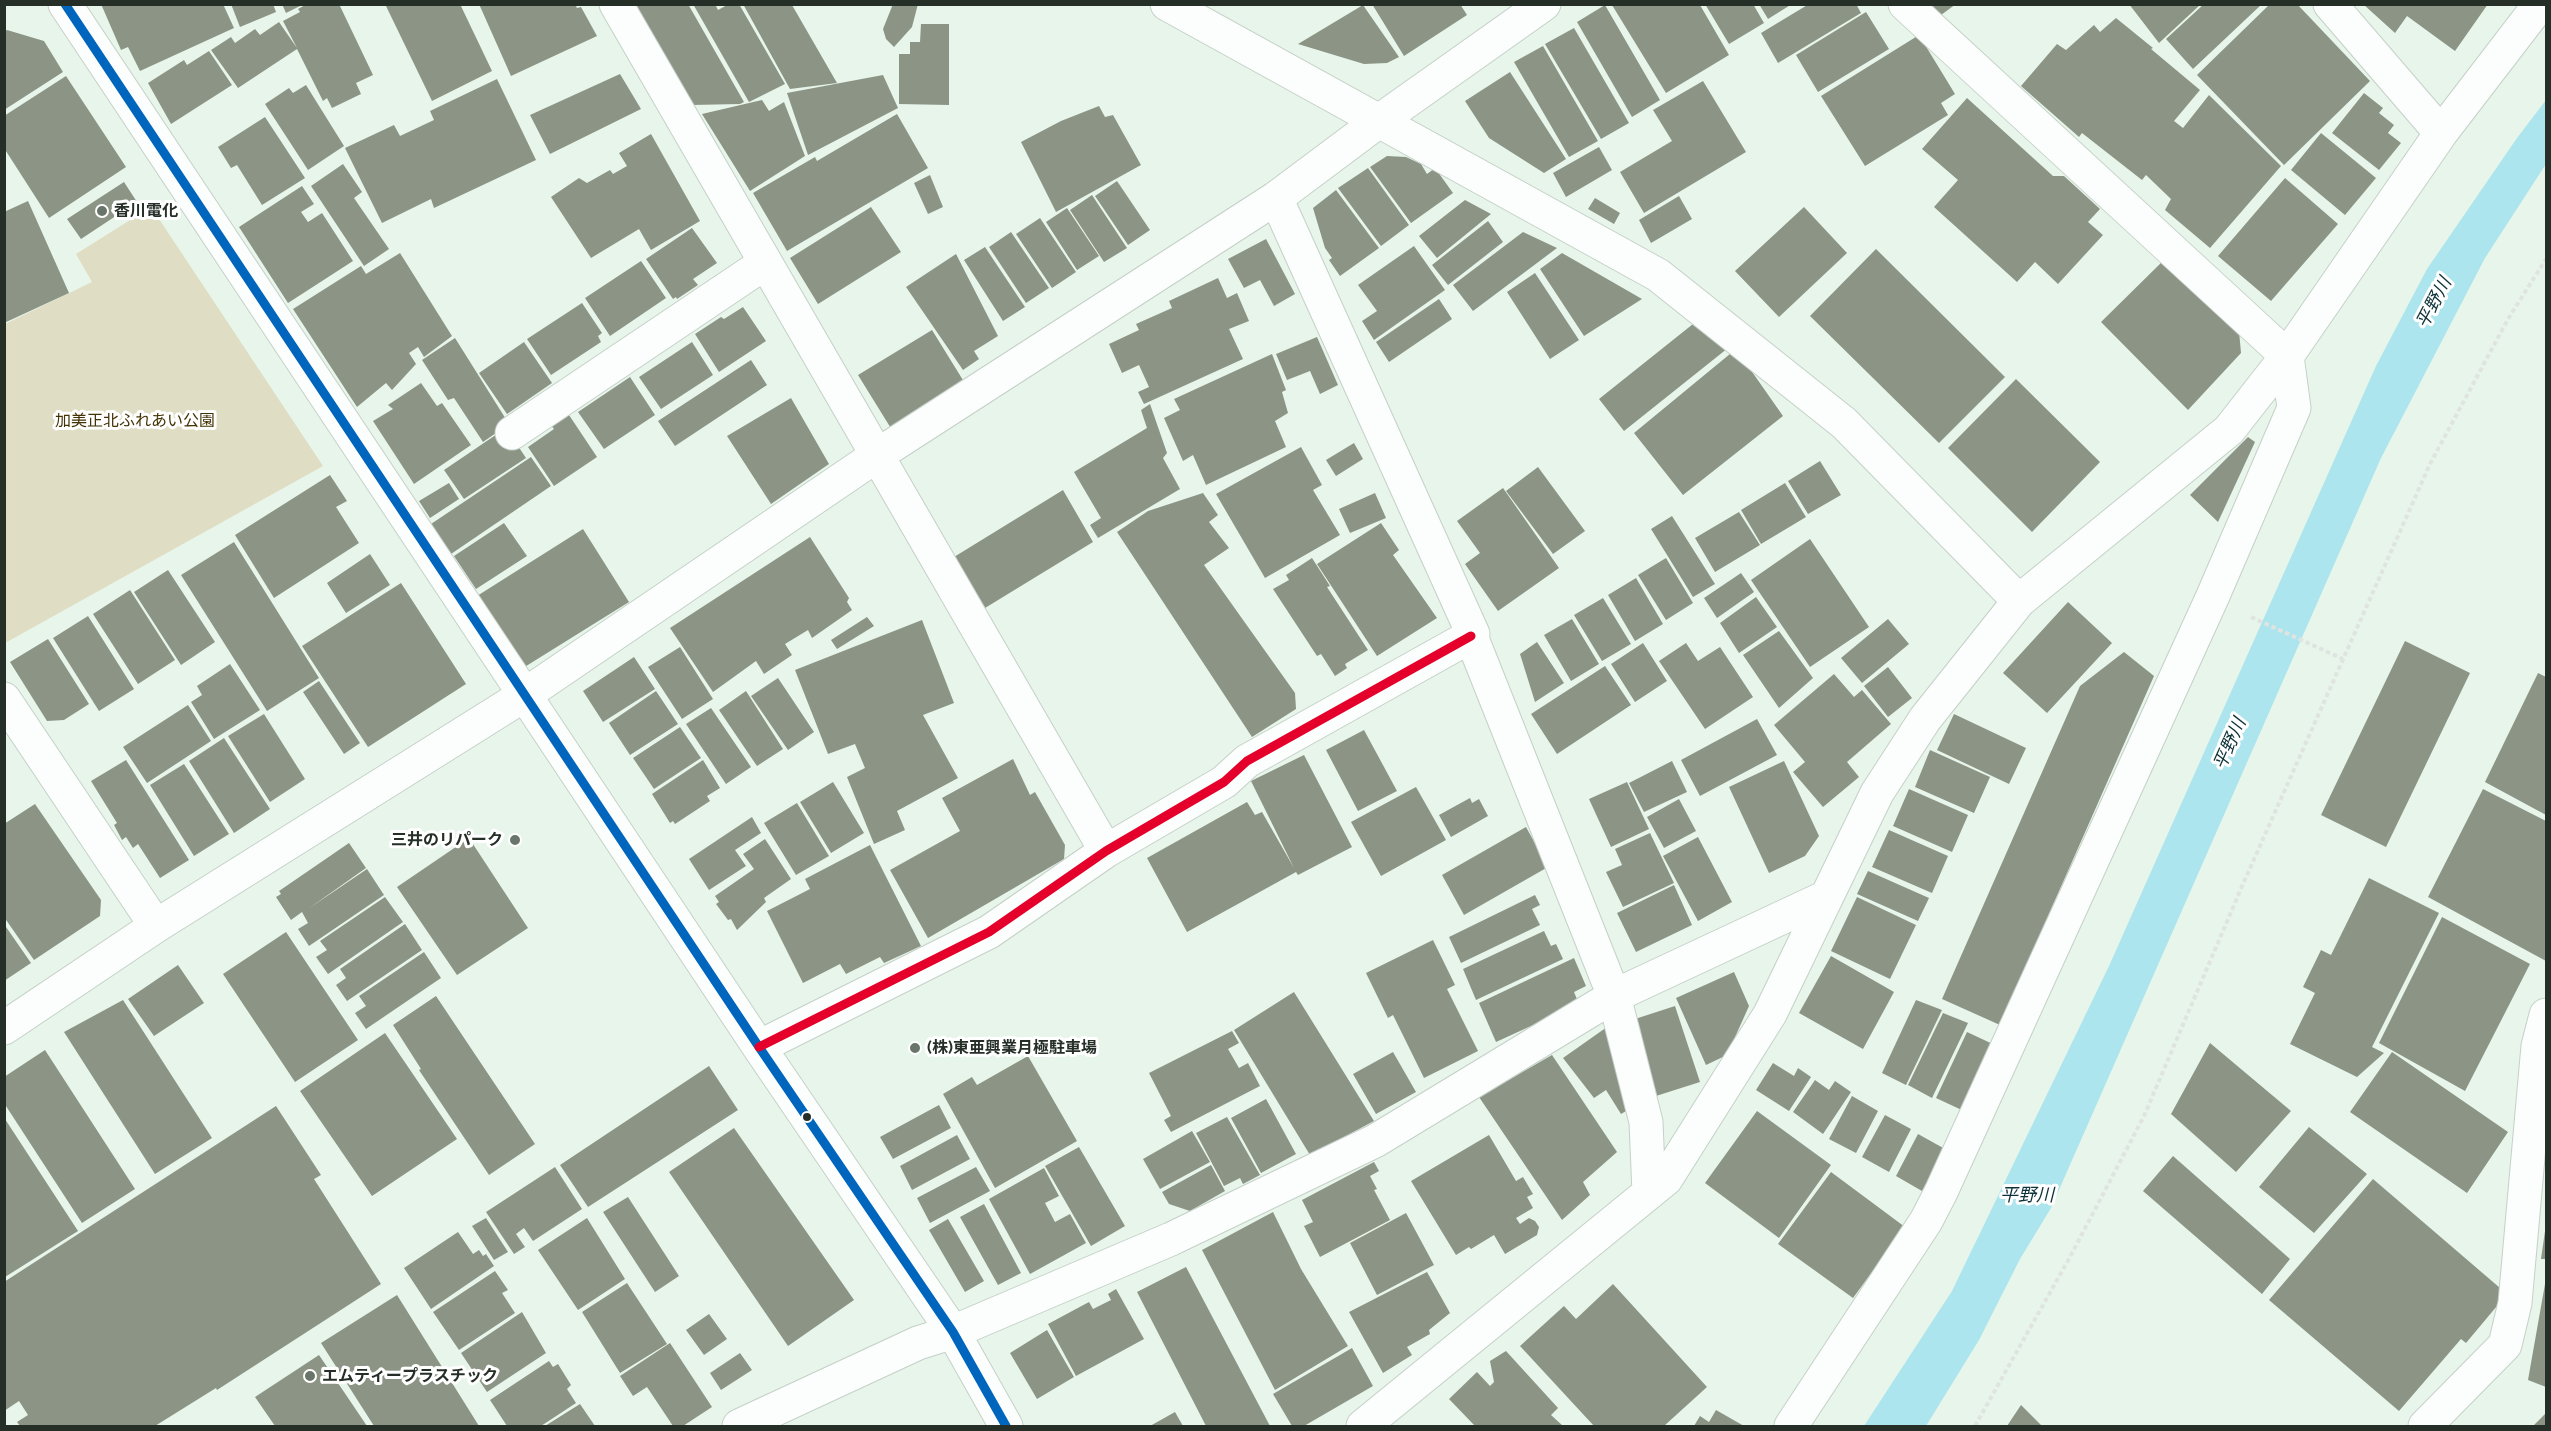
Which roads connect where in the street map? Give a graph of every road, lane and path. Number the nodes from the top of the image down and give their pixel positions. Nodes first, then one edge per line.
1 (65, 4) edge
2 (616, 4) edge
3 (1167, 4) edge
4 (1544, 4) edge
5 (1905, 4) edge
6 (2330, 4) edge
7 (2540, 4) edge
8 (1379, 121) junction
9 (2442, 133) junction
10 (1276, 198) junction
11 (2547, 259) edge
12 (765, 263) junction
13 (2287, 356) junction
14 (512, 433) dead end
15 (876, 456) junction
16 (2212, 598) junction
17 (2019, 602) junction
18 (1471, 636) junction
19 (2343, 659) junction
20 (526, 694) junction
21 (4, 699) edge
22 (1106, 851) junction
23 (1826, 897) junction
24 (156, 926) junction
25 (1614, 996) junction
26 (2547, 1015) edge
27 (4, 1028) edge
28 (759, 1047) junction
29 (1649, 1193) junction
30 (952, 1332) junction
31 (739, 1426) edge
32 (1006, 1426) edge
33 (1363, 1426) edge
34 (1791, 1426) edge
35 (1975, 1426) edge
36 (2425, 1426) edge

1 - 20 street
2 - 12 street
3 - 8 street
4 - 8 street
5 - 13 street
6 - 9 street
7 - 9 street
8 - 10 street
8 - 17 street
9 - 13 street
10 - 15 street
10 - 18 street
11 - 19 path
12 - 14 street
12 - 15 street
13 - 16 street
13 - 17 street
15 - 20 street
15 - 22 street
16 - 19 path
16 - 34 street
17 - 23 street
18 - 22 street
18 - 25 street
19 - 35 path
20 - 24 street
20 - 28 street
21 - 24 street
22 - 28 street
23 - 25 street
23 - 29 street
24 - 27 street
25 - 29 street
25 - 30 street
26 - 36 street
28 - 30 street
29 - 33 street
30 - 31 street
30 - 32 street

